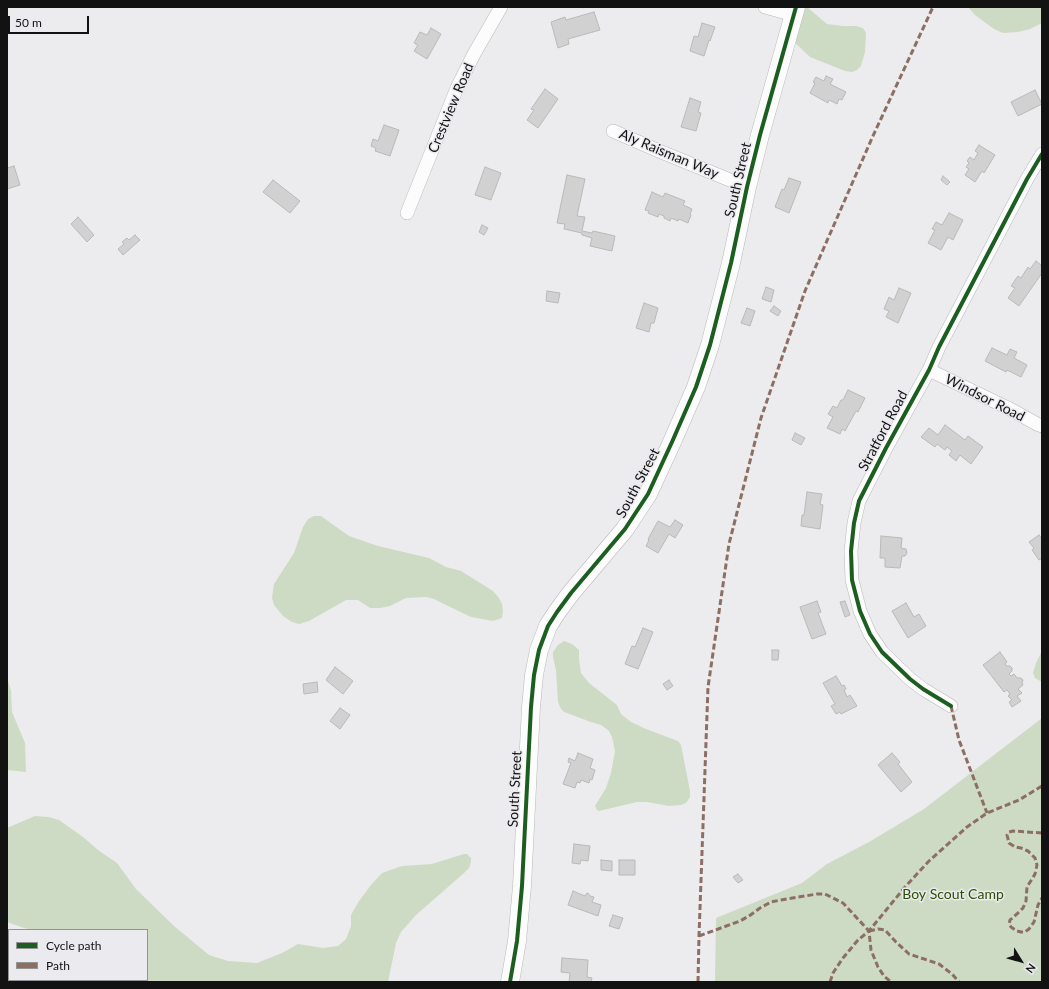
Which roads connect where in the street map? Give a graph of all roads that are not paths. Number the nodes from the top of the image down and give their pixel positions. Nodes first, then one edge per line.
1 (501, 7) edge
2 (765, 7) edge
3 (795, 11) edge
4 (613, 131) dead end
5 (1042, 154) edge
6 (747, 187) junction
7 (407, 213) dead end
8 (929, 370) junction
9 (1042, 426) edge
10 (951, 706) dead end
11 (510, 982) edge

1 - 7 street, Crestview Road
2 - 3 street
3 - 6 street, South Street
4 - 6 street, Aly Raisman Way
5 - 8 street, Stratford Road
6 - 11 street, South Street
8 - 9 street, Windsor Road
8 - 10 street, Stratford Road

